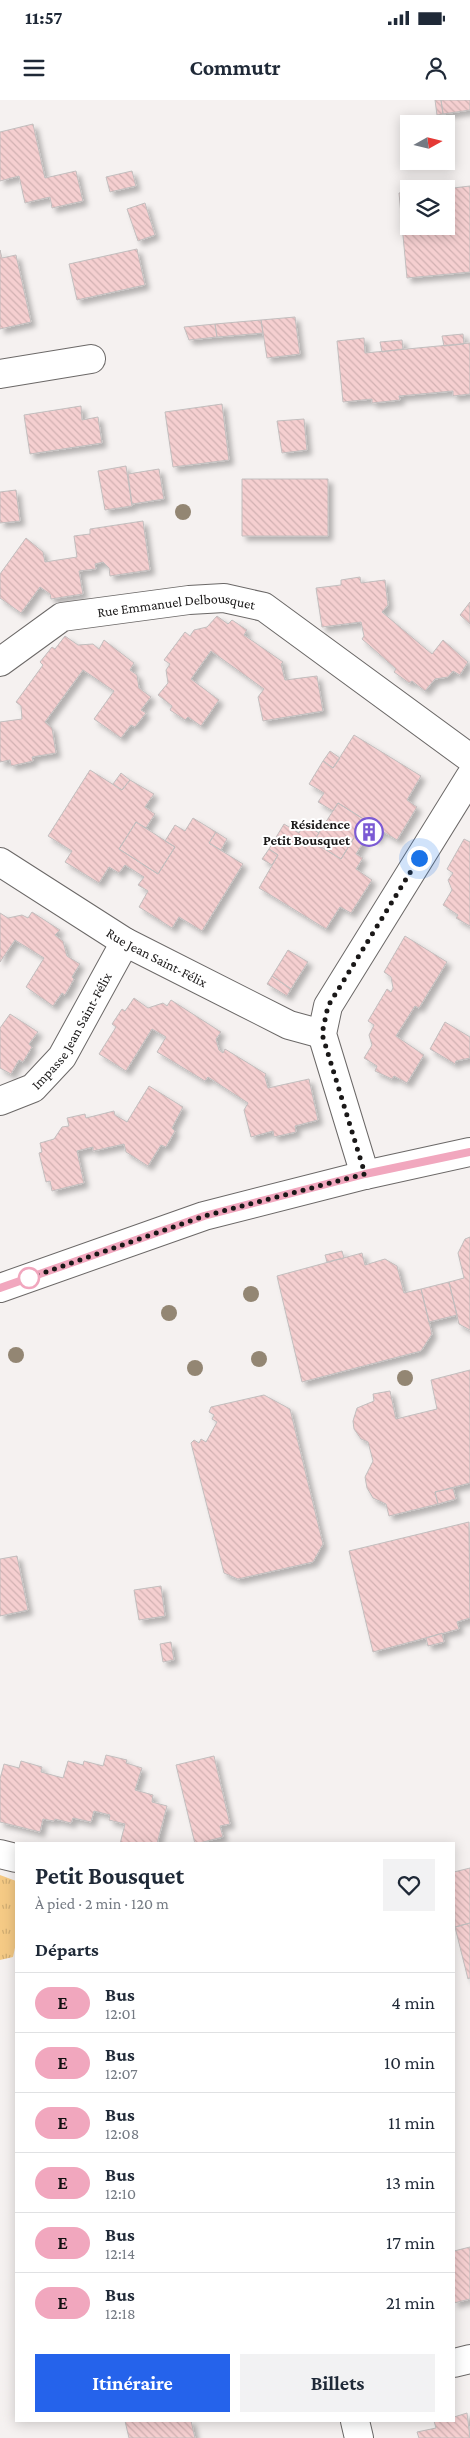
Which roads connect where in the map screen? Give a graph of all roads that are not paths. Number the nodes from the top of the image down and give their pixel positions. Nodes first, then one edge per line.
1 (91, 358) dead end
2 (0, 374) edge
3 (0, 662) edge
4 (470, 758) edge
5 (470, 777) edge
6 (0, 862) edge
7 (125, 942) junction
8 (322, 1034) junction
9 (0, 1101) edge
10 (470, 1152) edge
11 (365, 1174) junction
12 (0, 1288) edge
13 (0, 1854) edge
14 (15, 1858) edge
15 (470, 2359) edge
16 (455, 2363) edge
17 (355, 2422) edge
18 (359, 2438) edge

1 - 2 street
3 - 4 street, Rue Emmanuel Delbousquet
5 - 8 street
6 - 7 street, Rue Jean Saint-Félix
7 - 8 street, Rue Jean Saint-Félix
7 - 9 street, Impasse Jean Saint-Félix
8 - 11 street
10 - 11 street
11 - 12 street
13 - 14 street
15 - 16 street
17 - 18 street

